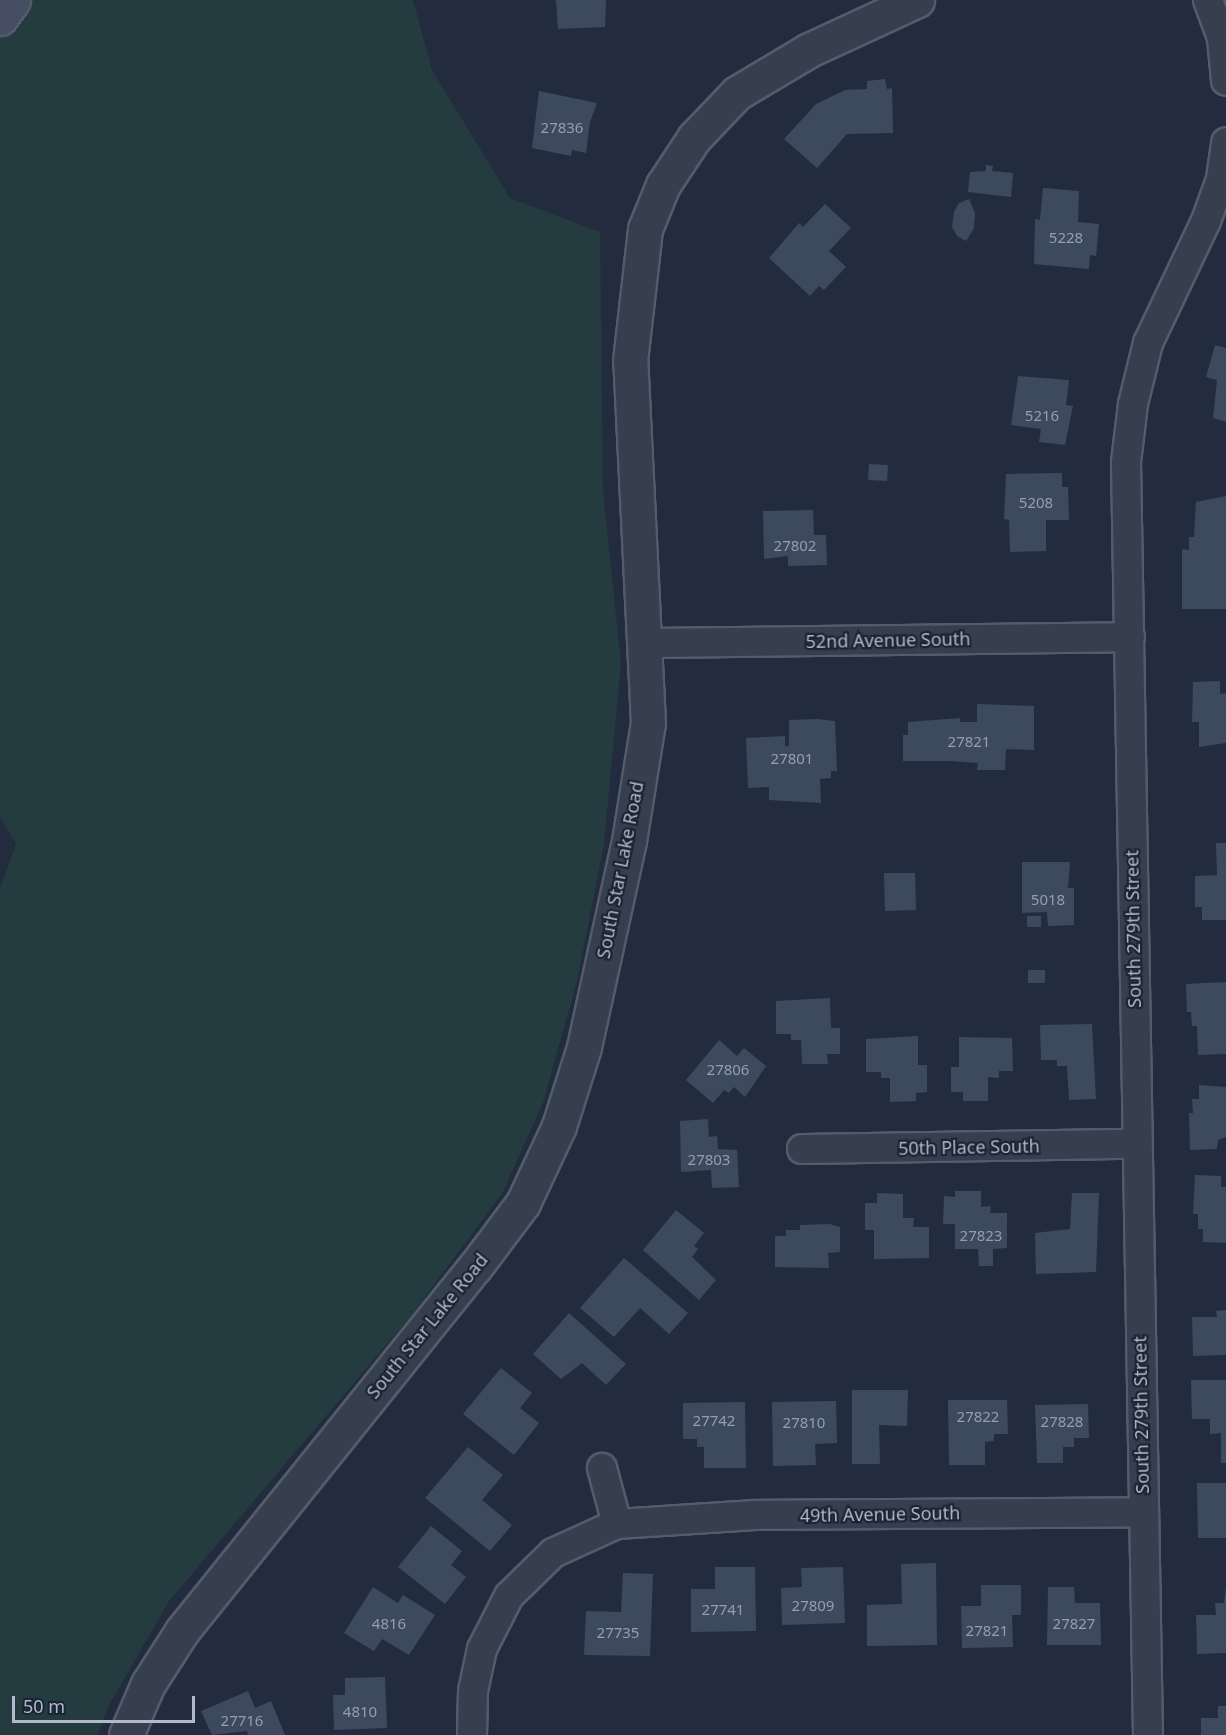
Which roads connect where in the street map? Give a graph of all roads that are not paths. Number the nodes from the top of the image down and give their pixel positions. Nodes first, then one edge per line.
1 (13, 0) edge
2 (917, 0) edge
3 (1208, 0) edge
4 (0, 18) edge
5 (1226, 81) edge
6 (1226, 142) edge
7 (1130, 637) junction
8 (647, 643) junction
9 (1136, 1144) junction
10 (802, 1149) dead end
11 (602, 1468) dead end
12 (1142, 1512) junction
13 (617, 1524) junction
14 (126, 1735) edge
15 (472, 1735) edge
16 (1148, 1735) edge

1 - 4 main road
2 - 8 street, South Star Lake Road
3 - 5 street
6 - 7 street, South 279th Street
7 - 8 street, 52nd Avenue South
7 - 9 street, South 279th Street
8 - 14 street, South Star Lake Road
9 - 10 street, 50th Place South
9 - 12 street, South 279th Street
11 - 13 street
12 - 13 street, 49th Avenue South
12 - 16 street, South 279th Street
13 - 15 street, 49th Avenue South

